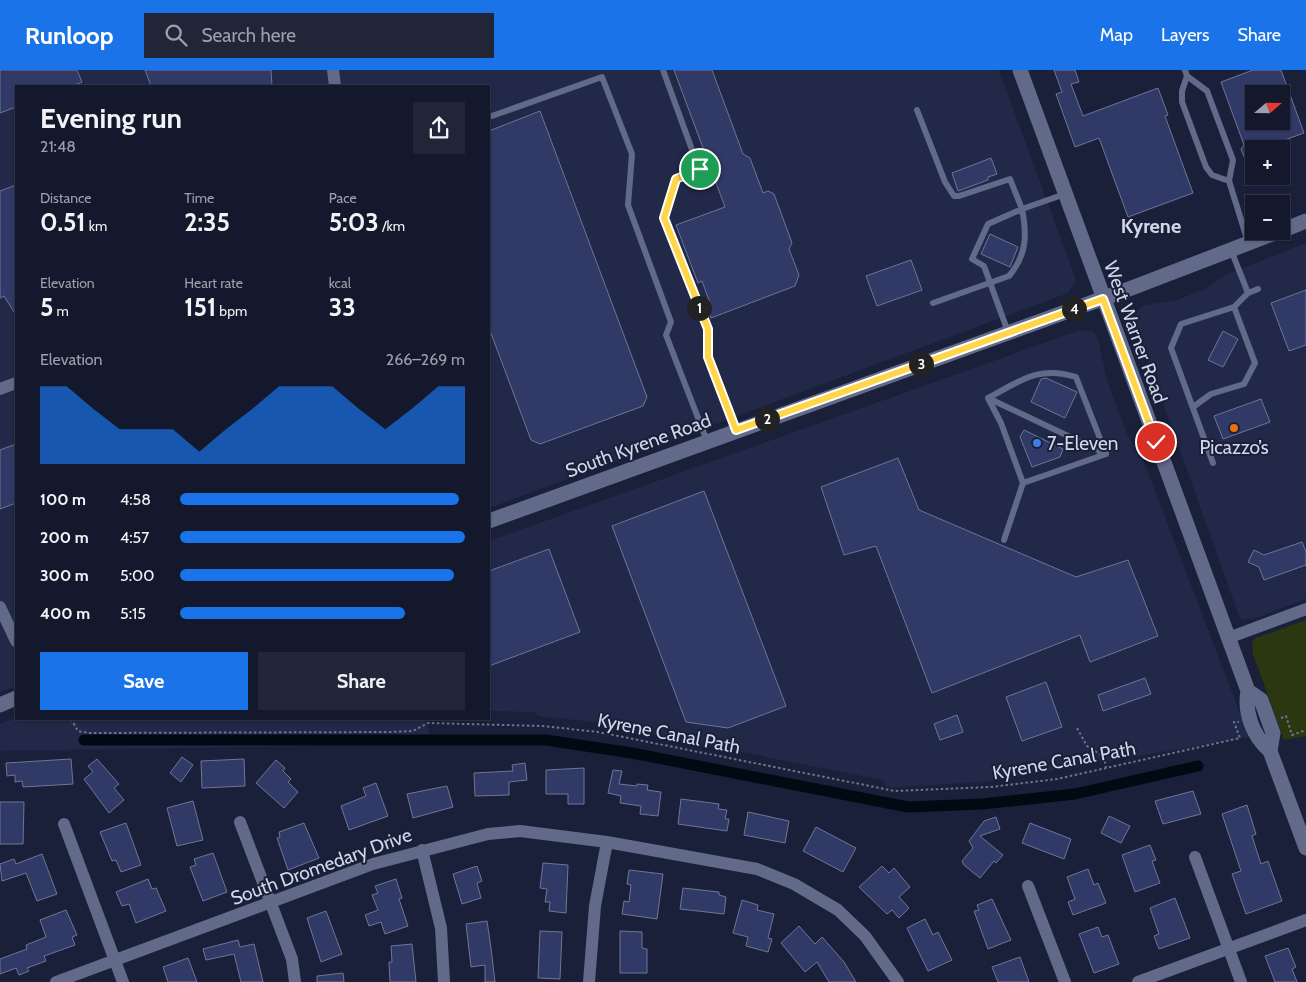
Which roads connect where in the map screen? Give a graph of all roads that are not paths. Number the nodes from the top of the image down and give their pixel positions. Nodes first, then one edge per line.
1 (333, 70) edge
2 (663, 70) edge
3 (1020, 70) edge
4 (1186, 73) edge
5 (335, 85) edge
6 (917, 110) dead end
7 (490, 117) edge
8 (1229, 181) junction
9 (1065, 194) junction
10 (1022, 209) junction
11 (1306, 221) edge
12 (1290, 227) edge
13 (1256, 240) edge
14 (1248, 243) junction
15 (1230, 250) junction
16 (990, 283) junction
17 (1258, 289) dead end
18 (1248, 293) junction
19 (1103, 299) junction
20 (933, 303) dead end
21 (1234, 307) junction
22 (1008, 333) junction
23 (15, 383) edge
24 (0, 389) edge
25 (988, 398) junction
26 (1193, 407) junction
27 (736, 430) junction
28 (707, 441) junction
29 (1106, 454) junction
30 (1213, 463) dead end
31 (1023, 483) junction
32 (490, 521) edge
33 (1004, 540) dead end
34 (0, 607) edge
35 (1306, 609) edge
36 (1228, 638) junction
37 (15, 639) edge
38 (15, 698) edge
39 (0, 705) edge
40 (240, 822) dead end
41 (64, 824) dead end
42 (607, 842) junction
43 (1306, 848) edge
44 (422, 850) junction
45 (1195, 857) dead end
46 (1028, 886) dead end
47 (272, 903) junction
48 (1306, 920) edge
49 (1229, 948) junction
50 (115, 960) junction
51 (56, 982) edge
52 (122, 982) edge
53 (295, 982) edge
54 (444, 982) edge
55 (589, 982) edge
56 (898, 982) edge
57 (1065, 982) edge
58 (1138, 982) edge
59 (1242, 982) edge

1 - 5 street
2 - 27 lane
3 - 9 main road, West Warner Road
4 - 8 lane
4 - 8 lane
6 - 10 lane
7 - 28 lane
8 - 14 lane
9 - 10 lane
9 - 19 main road, West Warner Road
10 - 16 lane
10 - 16 lane
11 - 12 main road, South Kyrene Road
13 - 14 main road, South Kyrene Road
14 - 15 main road, South Kyrene Road
15 - 18 lane
15 - 19 main road, South Kyrene Road
16 - 20 lane
16 - 22 lane
17 - 18 lane
18 - 21 lane
19 - 22 main road, South Kyrene Road
19 - 36 main road, West Warner Road
21 - 26 lane
21 - 26 lane
22 - 27 main road, South Kyrene Road
23 - 24 street
25 - 29 lane
25 - 29 lane
25 - 31 lane
26 - 30 lane
27 - 28 main road, South Kyrene Road
28 - 32 main road, South Kyrene Road
29 - 31 lane
31 - 33 lane
34 - 37 street
35 - 36 street
36 - 43 main road, West Warner Road
38 - 39 main road
40 - 47 street
41 - 50 street
42 - 44 street, South Dromedary Drive
42 - 55 street
42 - 56 street, South Dromedary Drive
44 - 47 street, South Dromedary Drive
44 - 54 street
45 - 49 street
46 - 57 street
47 - 50 street, South Dromedary Drive
47 - 53 street
48 - 49 street
49 - 58 street
49 - 59 street
50 - 51 street, South Dromedary Drive
50 - 52 street

